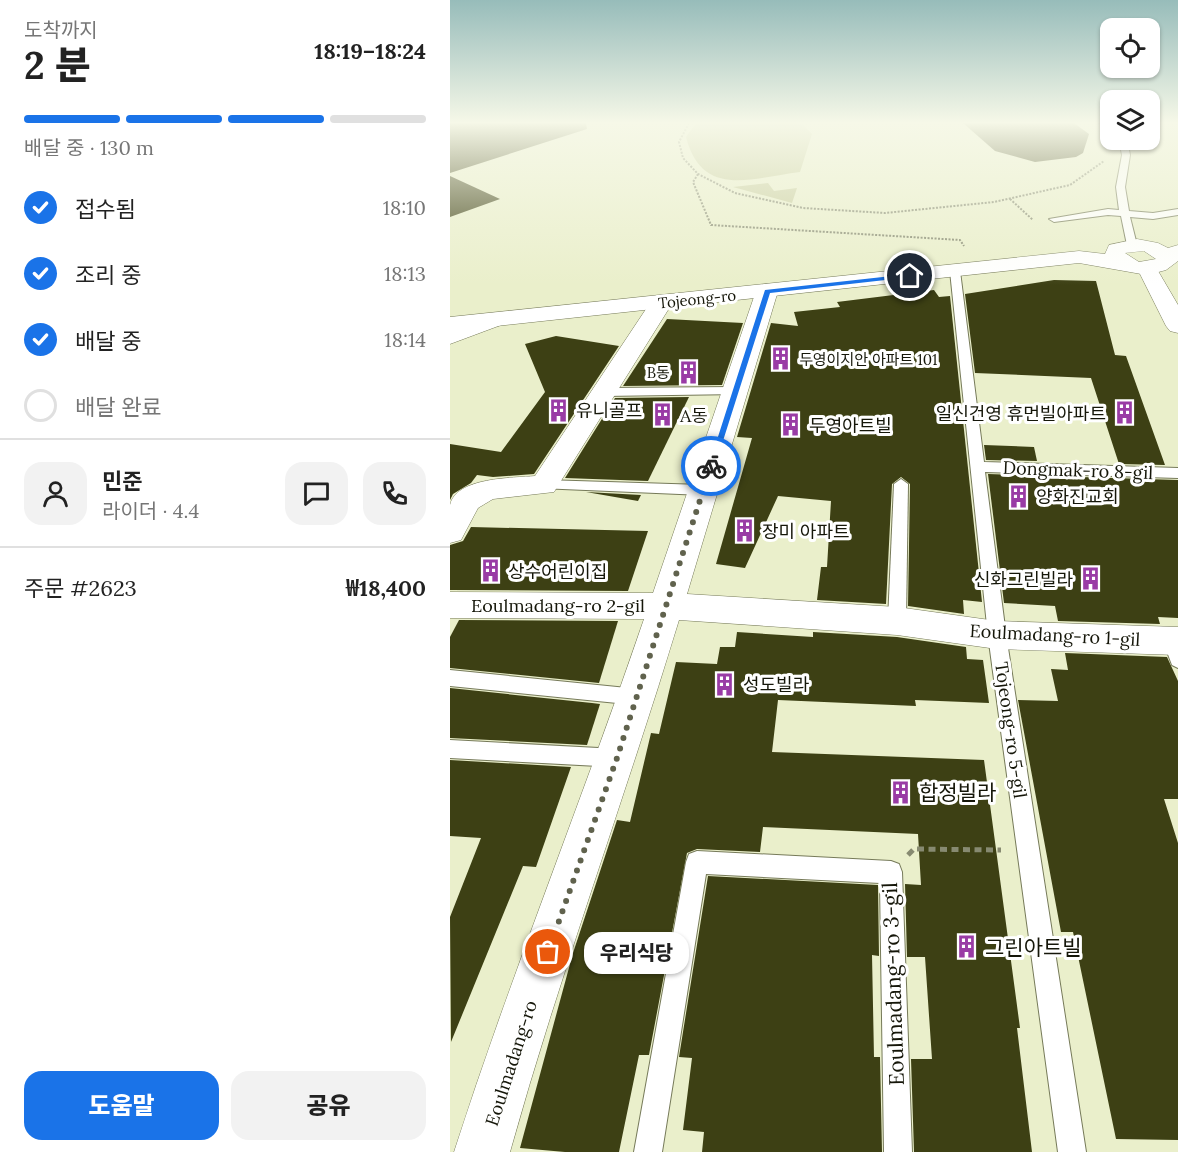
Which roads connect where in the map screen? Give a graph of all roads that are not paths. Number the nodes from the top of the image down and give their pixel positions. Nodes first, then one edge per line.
1 (1122, 177) edge
2 (1178, 212) edge
3 (1128, 215) junction
4 (1054, 219) dead end
5 (1130, 250) junction
6 (1167, 257) edge
7 (965, 270) junction
8 (767, 291) junction
9 (662, 303) junction
10 (493, 320) junction
11 (450, 324) edge
12 (1178, 326) edge
13 (450, 337) edge
14 (735, 391) junction
15 (604, 392) junction
16 (979, 467) junction
17 (1178, 473) edge
18 (901, 484) dead end
19 (544, 485) junction
20 (703, 490) junction
21 (450, 532) edge
22 (450, 605) edge
23 (666, 606) junction
24 (897, 621) junction
25 (997, 635) junction
26 (1176, 648) edge
27 (450, 678) edge
28 (637, 697) junction
29 (450, 748) edge
30 (617, 758) junction
31 (482, 1152) edge
32 (648, 1152) edge
33 (898, 1152) edge
34 (1072, 1152) edge

1 - 3 lane
2 - 3 lane
3 - 4 lane
3 - 5 lane
5 - 6 street, Tojeong-ro
5 - 6 street
5 - 7 street, Tojeong-ro
6 - 12 street
7 - 8 street, Tojeong-ro
7 - 16 lane, Tojeong-ro 5-gil
8 - 9 street, Tojeong-ro
8 - 14 street, Eoulmadang-ro
9 - 10 street, Tojeong-ro
9 - 15 street
10 - 11 street, Tojeong-ro
10 - 13 street
14 - 15 lane
14 - 20 street, Eoulmadang-ro
15 - 19 street
16 - 17 lane, Dongmak-ro 8-gil
16 - 25 lane, Tojeong-ro 5-gil
18 - 24 lane
19 - 20 lane
19 - 21 street
20 - 23 street, Eoulmadang-ro
22 - 23 street, Eoulmadang-ro 2-gil
23 - 24 street, Eoulmadang-ro 1-gil
23 - 28 street, Eoulmadang-ro
24 - 25 street, Eoulmadang-ro 1-gil
25 - 26 street, Eoulmadang-ro 1-gil
25 - 34 lane, Tojeong-ro 5-gil
27 - 28 lane
28 - 30 street, Eoulmadang-ro
29 - 30 lane
30 - 31 street, Eoulmadang-ro
32 - 33 lane, Eoulmadang-ro 3-gil

